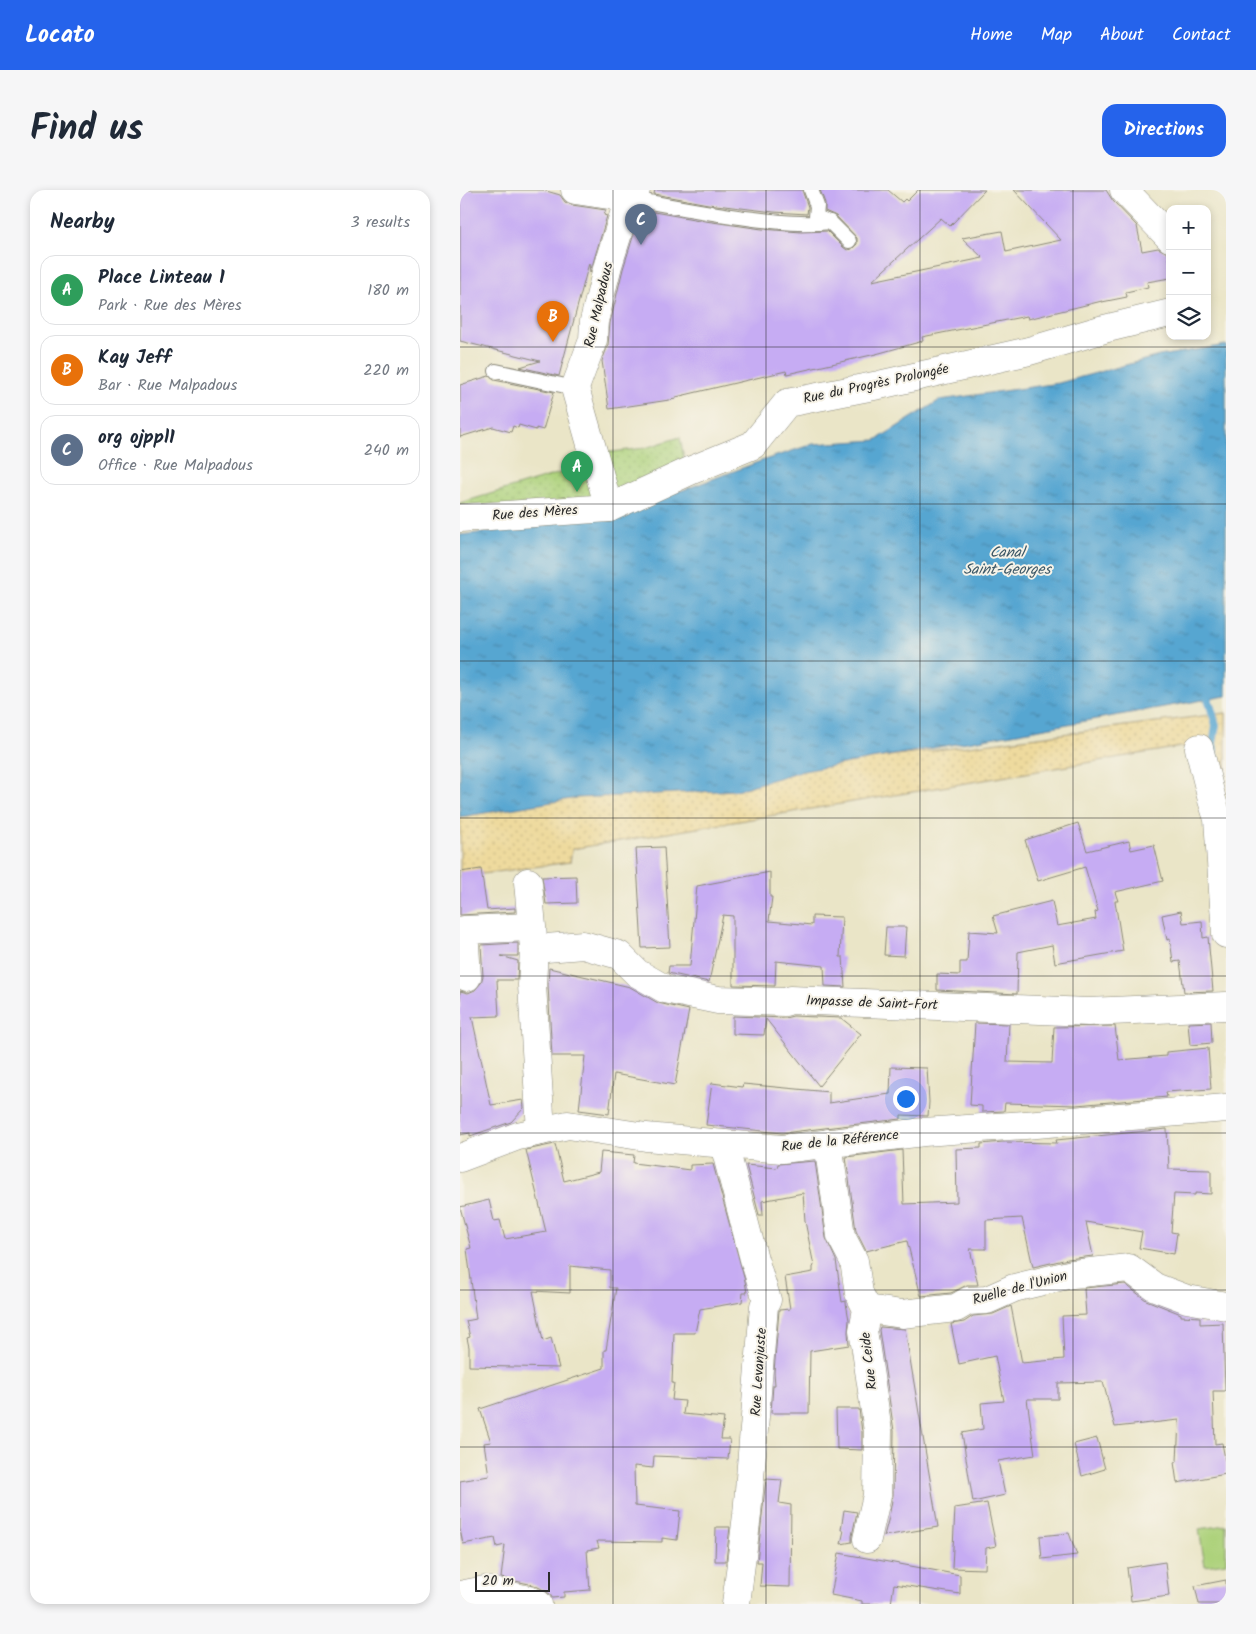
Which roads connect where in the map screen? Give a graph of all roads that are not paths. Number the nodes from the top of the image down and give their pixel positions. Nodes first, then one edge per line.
1 (575, 190) edge
2 (811, 190) edge
3 (1124, 190) edge
4 (632, 194) edge
5 (830, 222) junction
6 (1166, 234) edge
7 (849, 241) dead end
8 (1166, 314) edge
9 (496, 370) dead end
10 (575, 388) junction
11 (609, 508) junction
12 (460, 518) edge
13 (1199, 748) dead end
14 (528, 882) dead end
15 (1226, 934) edge
16 (532, 938) junction
17 (467, 977) dead end
18 (1226, 1006) edge
19 (1226, 1108) edge
20 (541, 1131) junction
21 (828, 1143) junction
22 (724, 1144) junction
23 (460, 1158) edge
24 (1226, 1306) edge
25 (867, 1309) junction
26 (868, 1539) dead end
27 (460, 1595) edge
28 (538, 1604) edge
29 (736, 1604) edge

1 - 4 street
2 - 5 lane
3 - 6 street
4 - 5 lane
4 - 10 street, Rue Malpadous
5 - 7 lane
8 - 11 street, Rue du Progrès Prolongée
9 - 10 lane
10 - 11 street
11 - 12 street, Rue des Mères
13 - 15 street
14 - 16 street
16 - 17 street, Impasse de Saint-Fort
16 - 18 street, Impasse de Saint-Fort
16 - 20 street
19 - 21 street, Rue de la Référence
20 - 22 street, Rue de la Référence
20 - 23 street, Rue de la Référence
21 - 22 street, Rue de la Référence
21 - 25 street, Rue Ceide
22 - 29 street, Rue Levanjuste
24 - 25 street, Ruelle de l'Union
25 - 26 street, Rue Ceide
27 - 28 street

